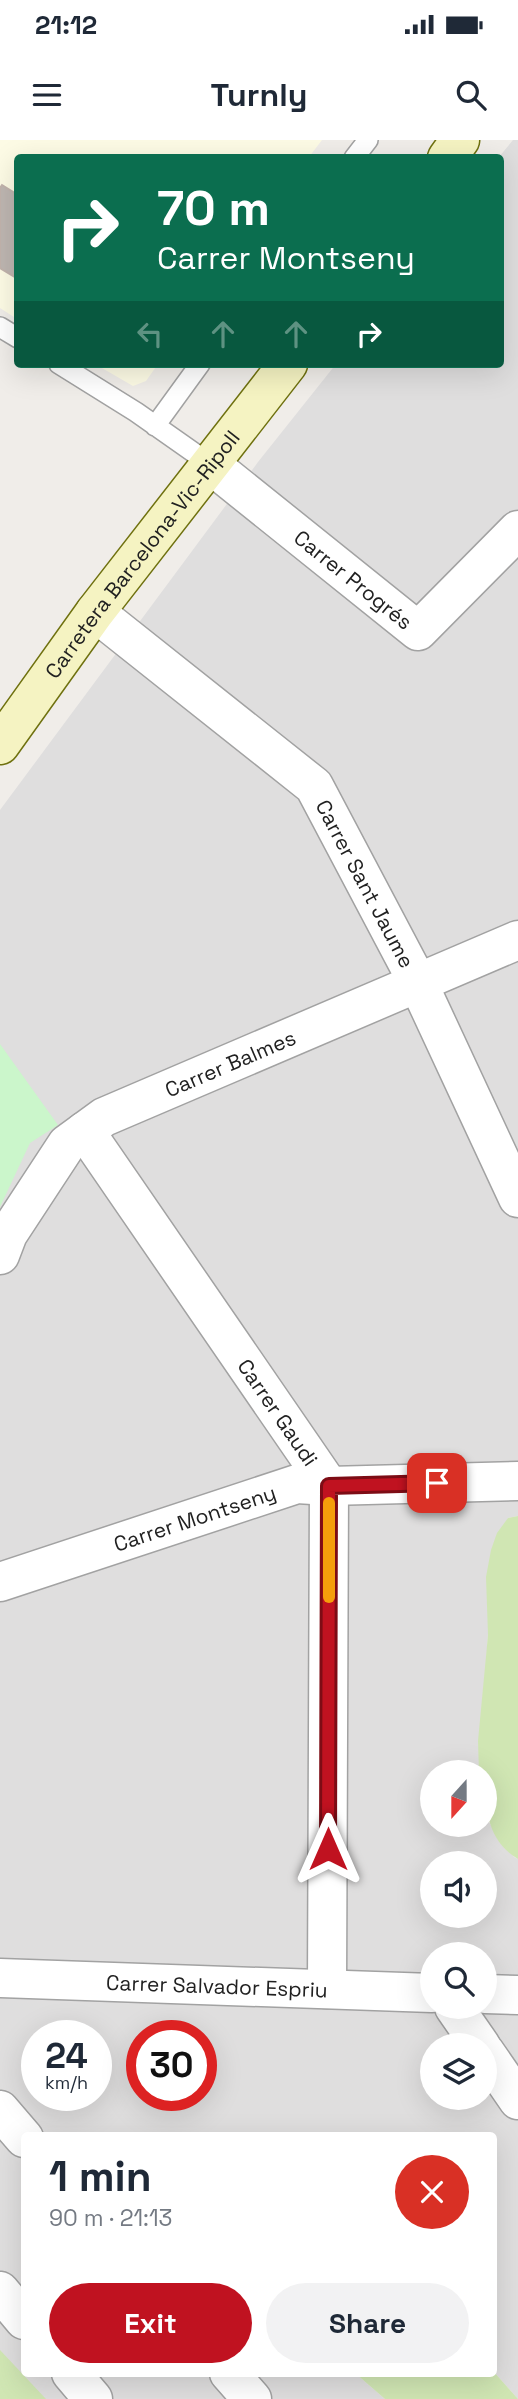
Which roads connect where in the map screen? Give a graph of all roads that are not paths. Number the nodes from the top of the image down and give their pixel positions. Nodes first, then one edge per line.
1 (368, 140) edge
2 (357, 154) edge
3 (65, 368) edge
4 (197, 368) edge
5 (285, 368) edge
6 (155, 426) junction
7 (210, 464) junction
8 (518, 530) edge
9 (95, 612) junction
10 (0, 745) edge
11 (518, 940) edge
12 (418, 983) junction
13 (85, 1131) junction
14 (518, 1198) edge
15 (0, 1255) edge
16 (518, 1481) edge
17 (329, 1486) junction
18 (0, 1582) edge
19 (0, 1979) edge
20 (327, 1989) junction
21 (420, 1993) edge
22 (497, 1994) edge
23 (518, 1995) edge
24 (497, 2069) edge
25 (518, 2100) edge
26 (0, 2110) edge
27 (21, 2134) edge
28 (0, 2291) edge
29 (21, 2316) edge
30 (74, 2377) edge
31 (233, 2377) edge
32 (93, 2399) edge
33 (252, 2399) edge

1 - 2 lane
3 - 6 lane
4 - 6 lane
5 - 7 street, Carretera Barcelona-Vic-Ripoll
6 - 7 lane
7 - 8 street, Carrer Progrés
7 - 9 street, Carretera Barcelona-Vic-Ripoll
9 - 10 street, Carretera Barcelona-Vic-Ripoll
9 - 12 street, Carrer Sant Jaume
11 - 12 street, Carrer Balmes
12 - 13 street, Carrer Balmes
12 - 14 street, Carrer Sant Jaume
13 - 15 street, Carrer Balmes
13 - 17 street, Carrer Gaudi
16 - 17 street, Carrer Montseny
17 - 18 street, Carrer Montseny
17 - 20 street, Carrer Gaudi
19 - 20 street, Carrer Salvador Espriu
20 - 21 street, Carrer Salvador Espriu
22 - 23 street
24 - 25 street
26 - 27 street
28 - 29 street
30 - 32 street
31 - 33 street

